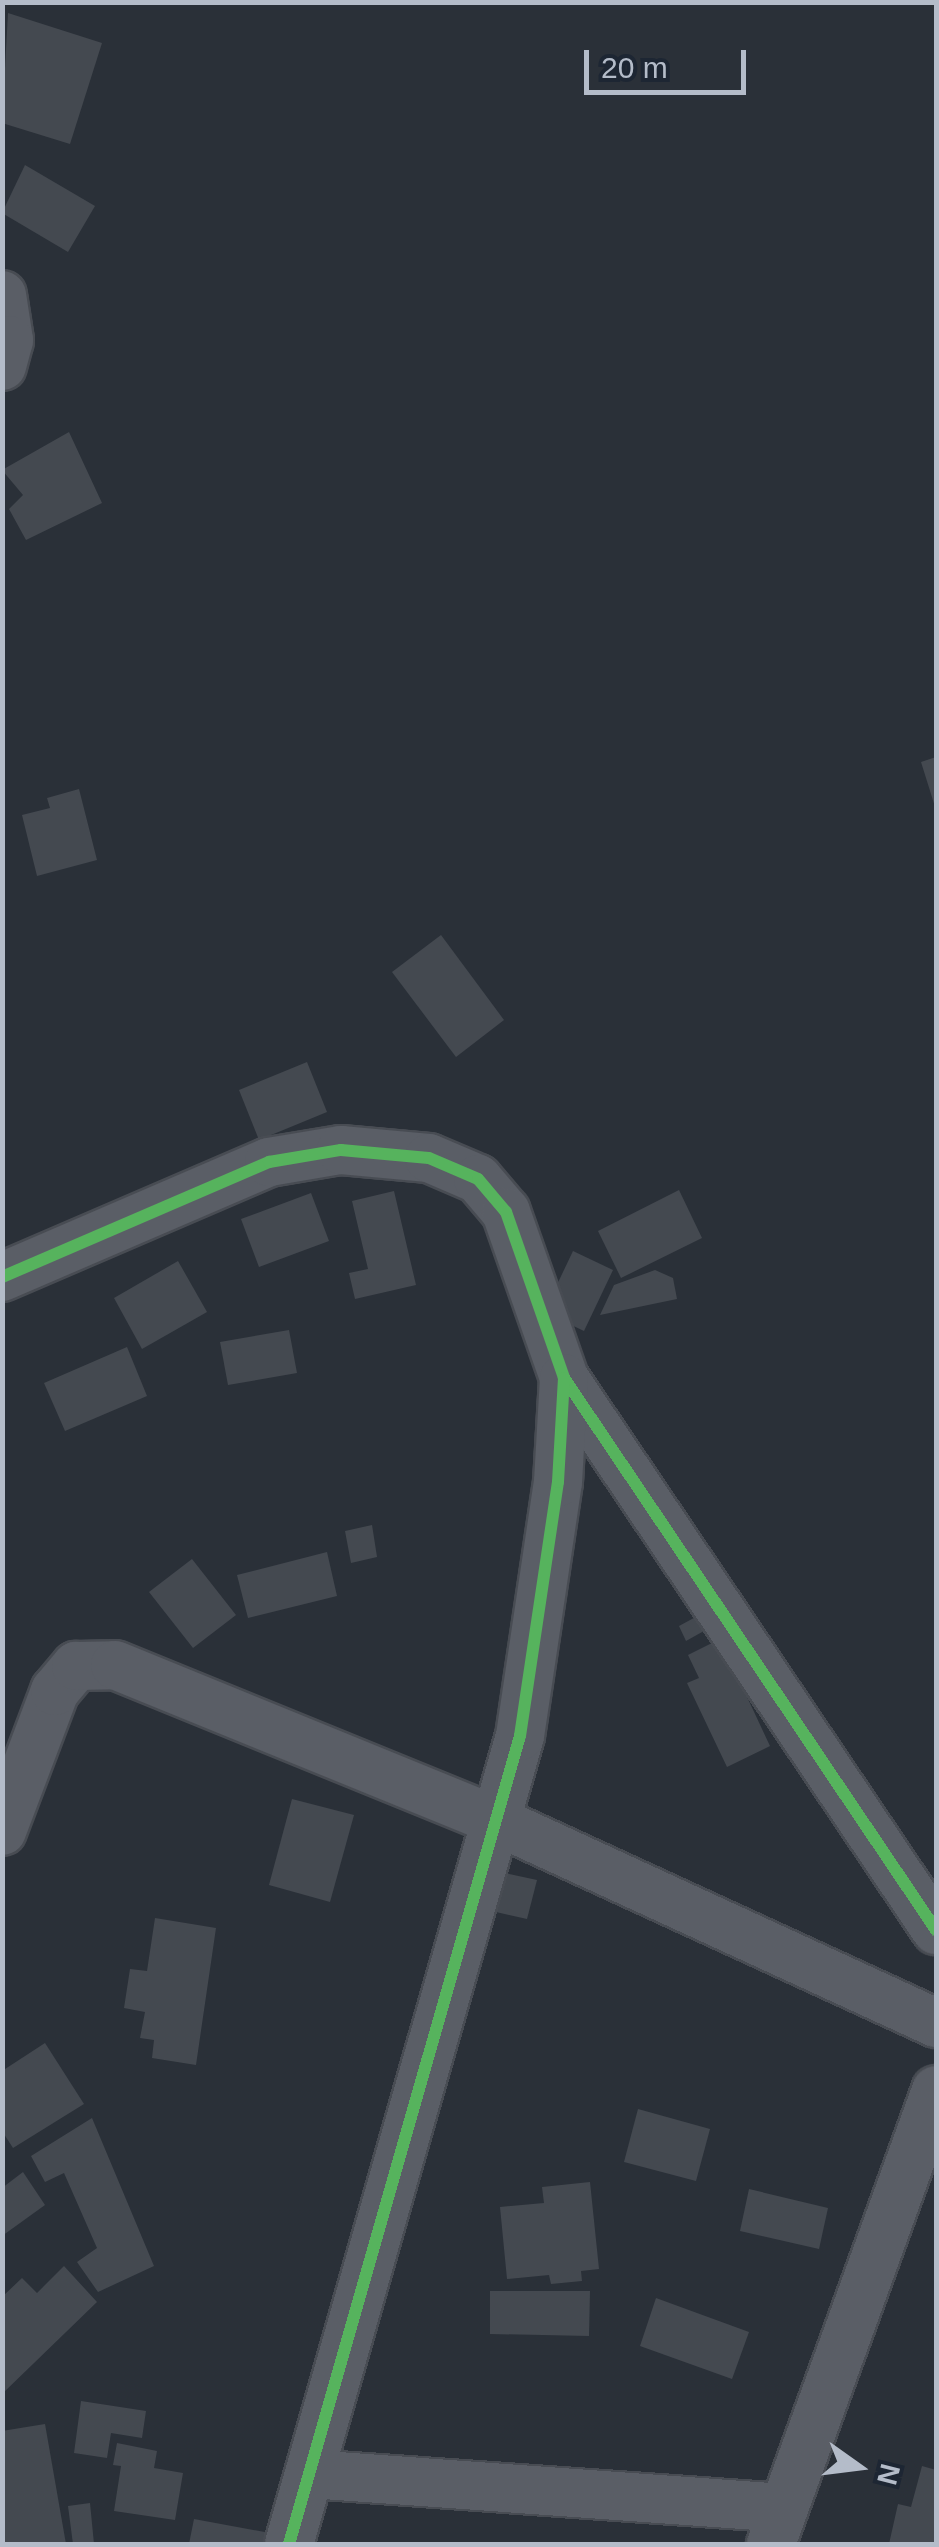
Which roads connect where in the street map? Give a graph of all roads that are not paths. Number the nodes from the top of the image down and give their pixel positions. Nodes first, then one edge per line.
1 (2, 295) edge
2 (2, 366) edge
3 (2, 1276) edge
4 (564, 1378) junction
5 (499, 1822) junction
6 (2, 1831) edge
7 (936, 1930) edge
8 (936, 2023) edge
9 (936, 2090) edge
10 (310, 2474) junction
11 (777, 2526) edge
12 (290, 2544) edge

1 - 2 street
3 - 4 street
4 - 5 street
4 - 7 street
5 - 6 street
5 - 8 street
5 - 10 street
9 - 11 street
10 - 11 street
10 - 12 street

